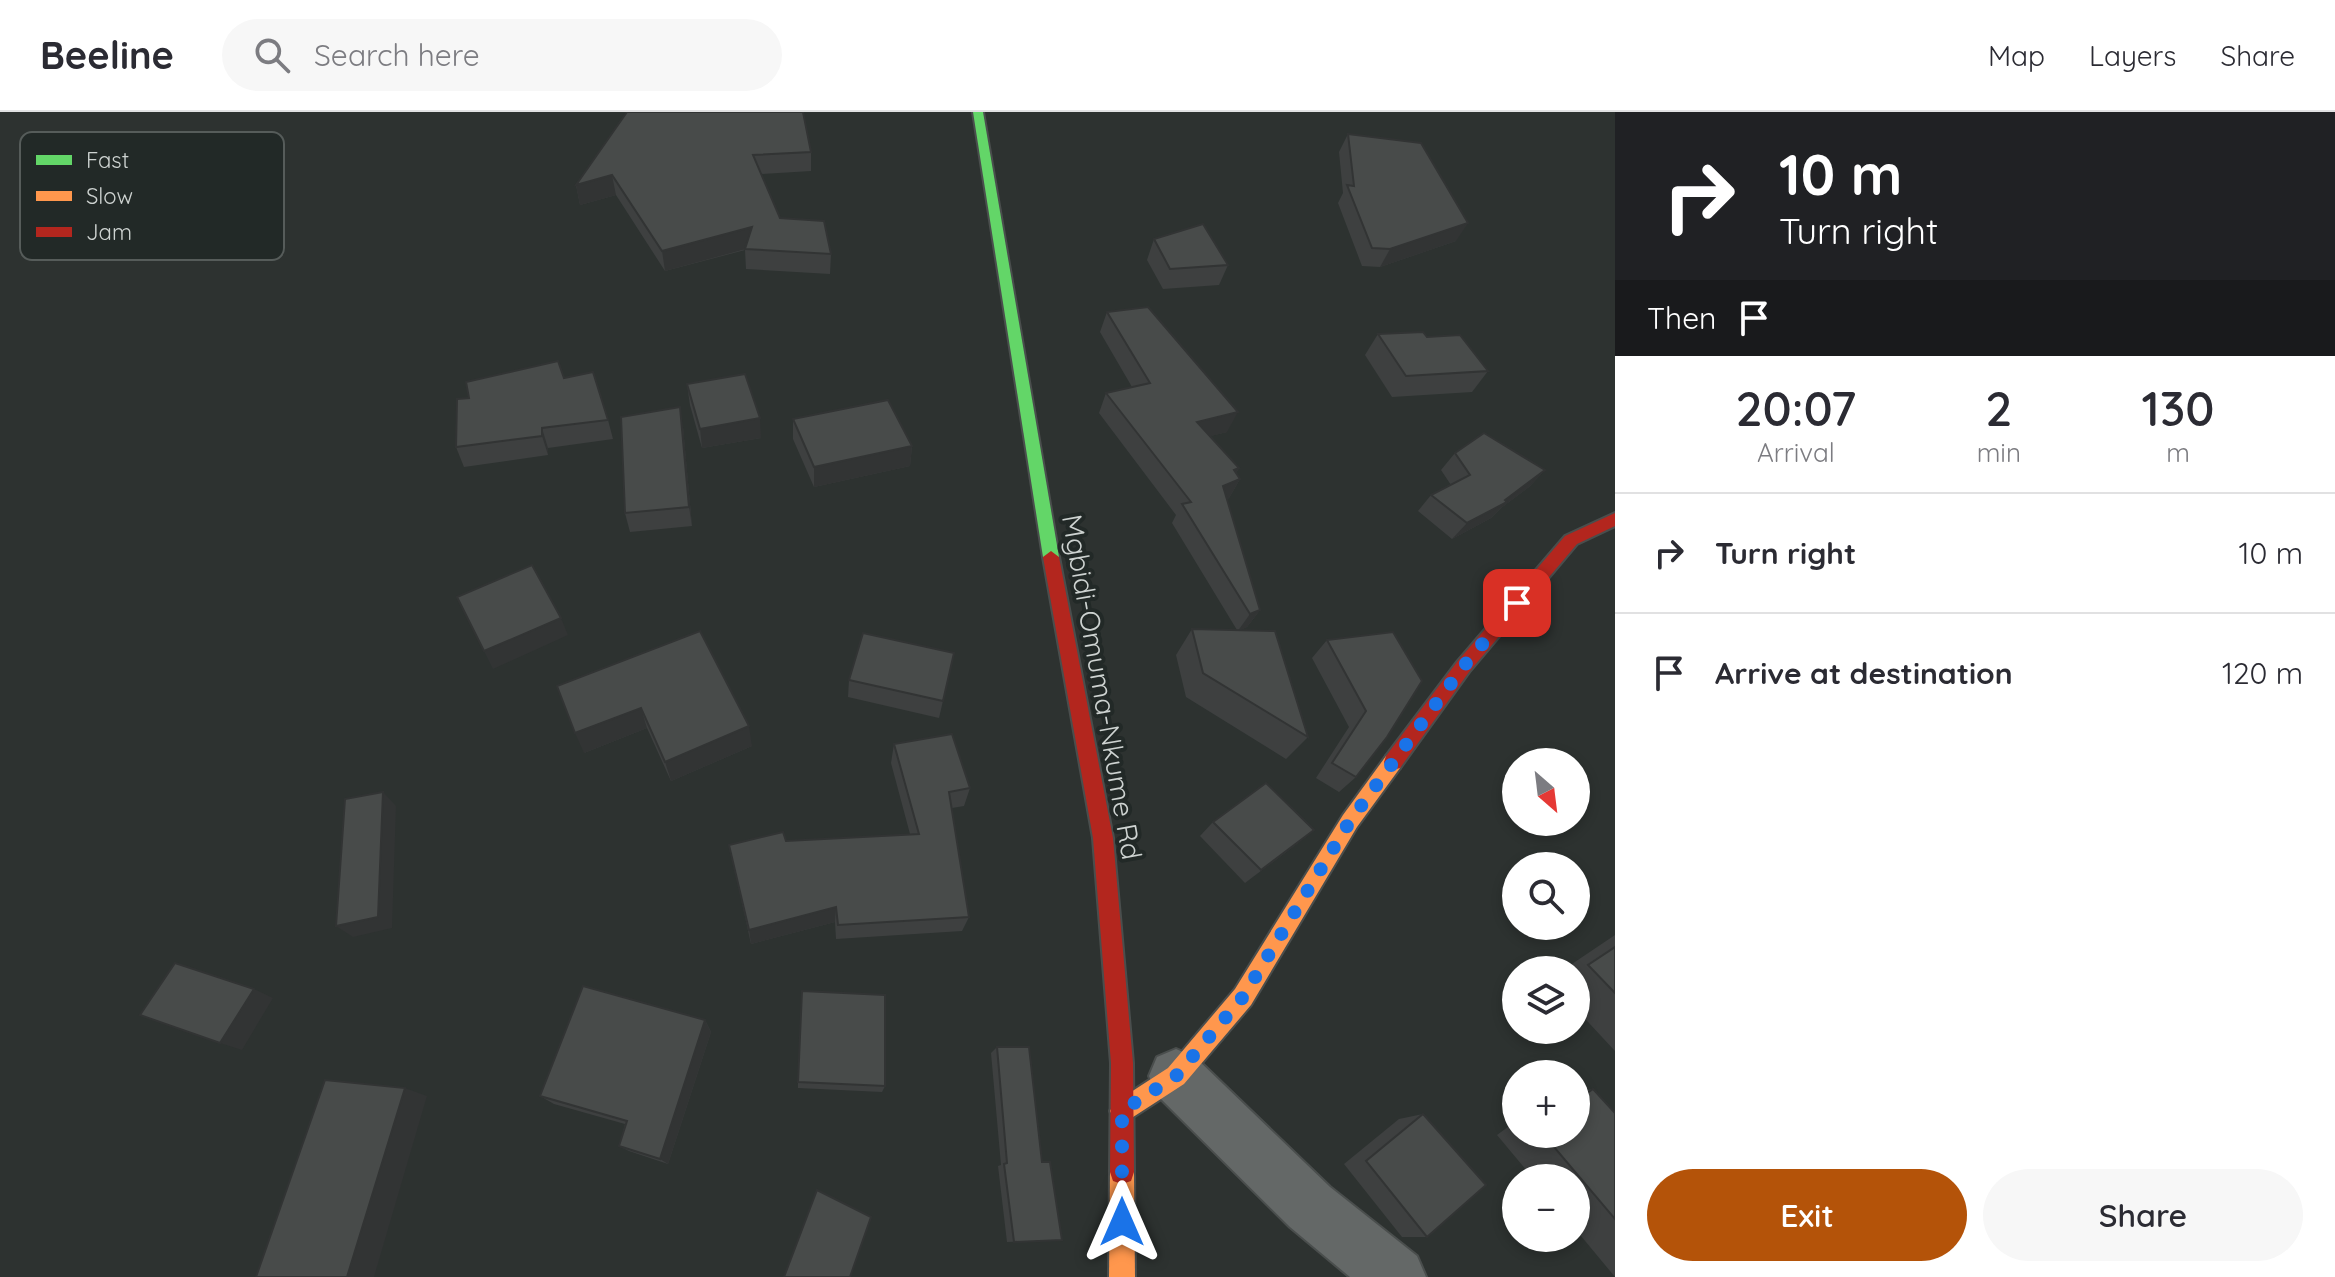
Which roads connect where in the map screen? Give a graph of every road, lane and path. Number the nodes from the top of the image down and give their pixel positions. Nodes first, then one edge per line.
1 (978, 112) edge
2 (1615, 519) edge
3 (1176, 1076) junction
4 (1122, 1111) junction
5 (1122, 1277) edge
6 (1396, 1277) edge

1 - 4 street, Mgbidi-Omuma-Nkume Rd
2 - 3 street
3 - 4 street
3 - 6 street
4 - 5 street, Mgbidi-Omuma-Nkume Rd

